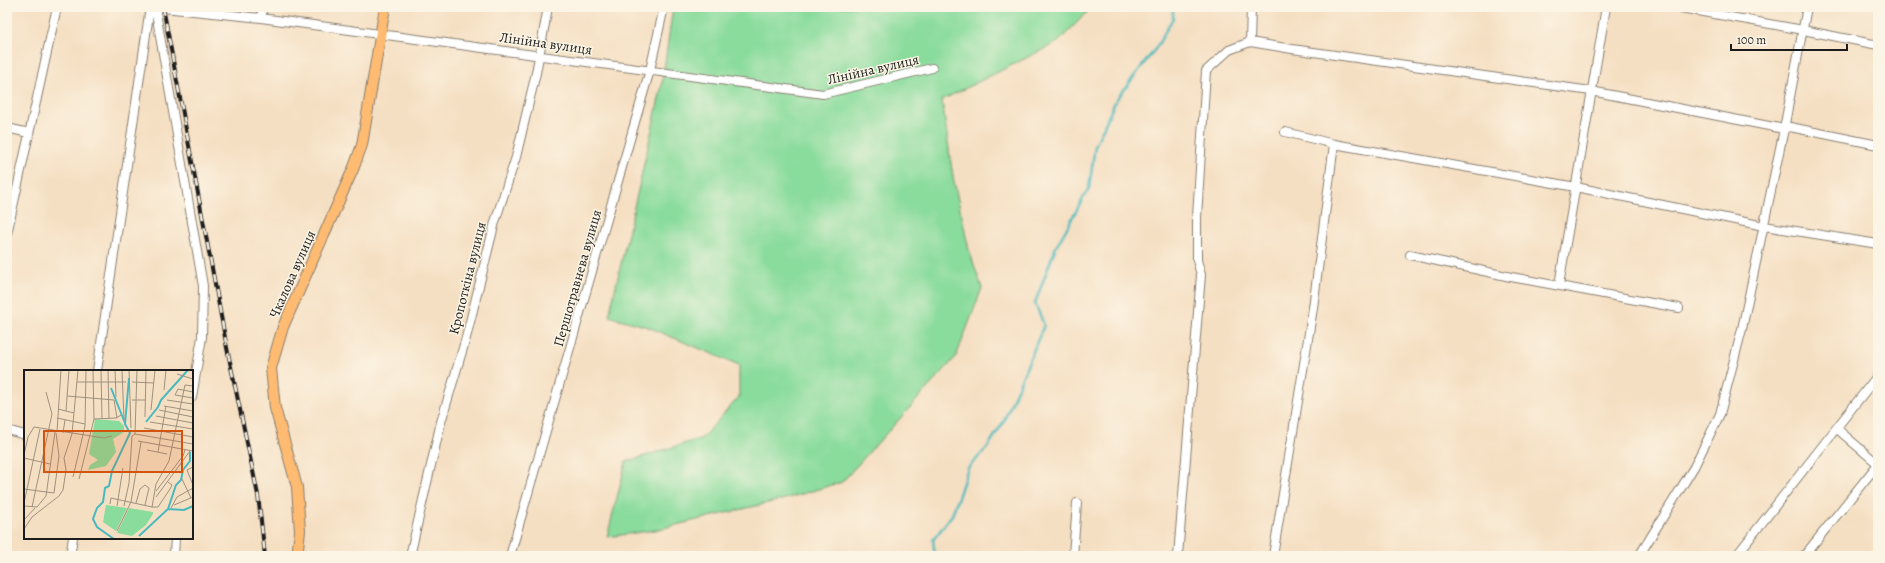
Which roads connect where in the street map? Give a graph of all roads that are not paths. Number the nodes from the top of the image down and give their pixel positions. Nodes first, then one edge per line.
1 (57, 7) edge
2 (150, 7) edge
3 (155, 7) edge
4 (263, 7) edge
5 (385, 7) edge
6 (548, 7) edge
7 (664, 7) edge
8 (1251, 7) edge
9 (1606, 7) edge
10 (1675, 7) edge
11 (1807, 7) edge
12 (175, 8) edge
13 (261, 18) junction
14 (1803, 30) junction
15 (381, 34) junction
16 (1250, 42) junction
17 (1878, 46) edge
18 (539, 56) junction
19 (932, 68) dead end
20 (650, 70) junction
21 (1591, 91) junction
22 (7, 128) edge
23 (1784, 129) junction
24 (1285, 132) dead end
25 (29, 133) junction
26 (1334, 144) junction
27 (1878, 145) edge
28 (1576, 187) junction
29 (1764, 226) junction
30 (7, 234) edge
31 (1878, 244) edge
32 (1410, 255) dead end
33 (1559, 285) junction
34 (1679, 308) dead end
35 (97, 370) edge
36 (1878, 375) edge
37 (193, 391) edge
38 (1836, 428) junction
39 (7, 430) edge
40 (24, 435) edge
41 (1878, 464) edge
42 (1078, 503) dead end
43 (73, 539) edge
44 (175, 539) edge
45 (70, 556) edge
46 (174, 556) edge
47 (297, 556) edge
48 (410, 556) edge
49 (510, 556) edge
50 (1072, 556) edge
51 (1178, 556) edge
52 (1272, 556) edge
53 (1639, 556) edge
54 (1736, 556) edge
55 (1804, 556) edge

1 - 25 street
2 - 35 street
3 - 12 street, Лінійна вулиця
3 - 37 street
4 - 13 street
5 - 15 main road, Чкалова вулиця
6 - 18 street, Кропоткіна вулиця
7 - 20 street, Першотравнева вулиця
8 - 16 street
9 - 21 street
10 - 14 street
11 - 14 street
12 - 13 street, Лінійна вулиця
13 - 15 street, Лінійна вулиця
14 - 17 street
14 - 23 street
15 - 18 street, Лінійна вулиця
15 - 47 main road, Чкалова вулиця
16 - 21 street
16 - 51 street
18 - 20 street, Лінійна вулиця
18 - 48 street, Кропоткіна вулиця
19 - 20 street, Лінійна вулиця
20 - 49 street, Першотравнева вулиця
21 - 23 street
21 - 28 street
22 - 25 street
23 - 27 street
23 - 29 street
24 - 26 street
25 - 30 street
26 - 28 street
26 - 52 street
28 - 29 street
28 - 33 street
29 - 31 street
29 - 53 street
32 - 33 street
33 - 34 street
36 - 38 street
38 - 41 street
38 - 54 street
39 - 40 street
41 - 55 street
42 - 50 street
43 - 45 street
44 - 46 street

